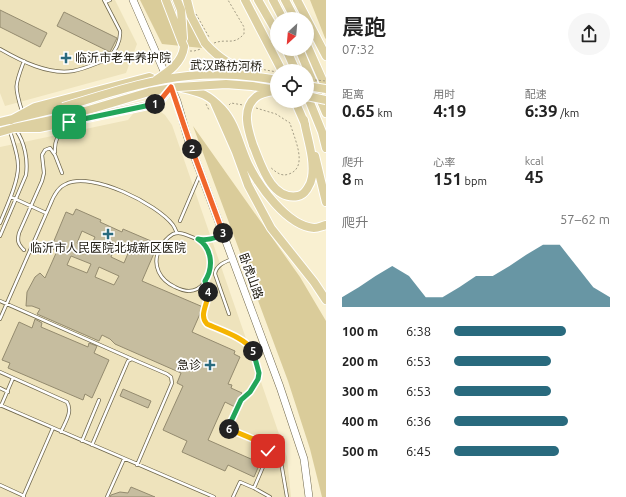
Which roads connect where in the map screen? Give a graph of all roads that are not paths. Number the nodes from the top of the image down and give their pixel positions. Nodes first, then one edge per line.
1 (110, 0) edge
2 (133, 0) edge
3 (166, 0) edge
4 (177, 0) edge
5 (187, 0) edge
6 (240, 0) edge
7 (245, 0) edge
8 (258, 0) edge
9 (272, 0) edge
10 (285, 0) edge
11 (296, 0) edge
12 (104, 1) edge
13 (279, 12) edge
14 (291, 12) edge
15 (270, 21) edge
16 (265, 38) junction
17 (0, 49) edge
18 (186, 49) junction
19 (302, 56) edge
20 (312, 56) edge
21 (326, 56) edge
22 (24, 61) junction
23 (278, 64) edge
24 (265, 78) junction
25 (270, 79) edge
26 (153, 82) junction
27 (175, 87) junction
28 (314, 87) edge
29 (326, 88) edge
30 (270, 89) edge
31 (270, 92) edge
32 (314, 97) edge
33 (326, 100) edge
34 (214, 102) junction
35 (298, 108) edge
36 (312, 108) edge
37 (326, 113) edge
38 (22, 114) junction
39 (67, 119) junction
40 (304, 120) junction
41 (0, 122) edge
42 (12, 125) junction
43 (0, 132) edge
44 (326, 148) edge
45 (55, 155) junction
46 (200, 172) junction
47 (62, 173) dead end
48 (11, 197) junction
49 (15, 199) junction
50 (326, 202) edge
51 (31, 207) junction
52 (46, 213) junction
53 (180, 221) dead end
54 (0, 224) edge
55 (326, 225) edge
56 (177, 233) junction
57 (224, 235) junction
58 (0, 236) edge
59 (198, 239) junction
60 (24, 250) dead end
61 (232, 258) junction
62 (205, 281) junction
63 (326, 300) edge
64 (0, 301) edge
65 (6, 304) junction
66 (229, 314) dead end
67 (0, 319) edge
68 (132, 359) junction
69 (0, 372) edge
70 (13, 378) junction
71 (0, 388) edge
72 (8, 392) junction
73 (99, 400) dead end
74 (1, 406) edge
75 (53, 428) junction
76 (61, 432) junction
77 (82, 441) junction
78 (92, 445) junction
79 (124, 459) junction
80 (281, 462) dead end
81 (137, 465) junction
82 (0, 485) edge
83 (254, 488) junction
84 (23, 496) edge
85 (107, 497) edge
86 (214, 497) edge
87 (233, 497) edge
88 (270, 497) edge
89 (287, 497) edge
90 (309, 497) edge

1 - 12 lane
2 - 27 street, 卧虎山路
3 - 18 main road
4 - 18 main road
5 - 24 main road, bridge
6 - 16 main road
7 - 16 main road
8 - 15 main road
9 - 13 main road
10 - 14 main road
11 - 21 main road
12 - 22 lane
16 - 23 main road
17 - 22 lane
18 - 26 main road, bridge
19 - 37 main road
20 - 29 main road
22 - 38 lane
24 - 25 main road, 武汉路祊河桥, bridge
24 - 26 main road, 武汉路祊河桥, bridge
26 - 42 main road, 武汉路祊河桥, bridge
27 - 30 main road, 武汉路祊河桥, bridge
27 - 34 main road, bridge
27 - 38 main road
27 - 39 main road, 武汉路祊河桥, bridge
27 - 39 main road
27 - 46 street, 卧虎山路
28 - 29 main road, bridge
31 - 40 main road, bridge
32 - 33 main road, bridge
34 - 55 main road
34 - 63 main road
35 - 40 main road
36 - 44 main road
38 - 42 main road
39 - 42 main road, 武汉路祊河桥
39 - 45 lane
40 - 50 main road
41 - 42 main road
42 - 43 main road
42 - 48 lane
42 - 49 lane
45 - 47 lane
45 - 51 lane
46 - 53 lane
46 - 57 street, 卧虎山路
48 - 49 lane
48 - 54 lane
49 - 51 lane
49 - 58 lane
51 - 52 lane
51 - 60 lane
52 - 56 lane
52 - 65 lane
56 - 59 lane
56 - 62 lane
57 - 59 lane
57 - 61 street, 卧虎山路
59 - 62 lane
61 - 66 lane
61 - 90 street, 卧虎山路
62 - 83 lane
64 - 65 lane
65 - 67 lane
65 - 68 lane
68 - 78 lane
68 - 81 lane
69 - 70 lane
70 - 72 lane
70 - 76 lane
71 - 72 lane
72 - 74 lane
73 - 77 lane
74 - 75 lane
75 - 76 lane
75 - 84 lane
76 - 77 lane
77 - 78 lane
78 - 79 lane
79 - 81 lane
79 - 85 lane
80 - 89 lane
81 - 86 lane
82 - 84 lane
83 - 87 lane
83 - 88 lane

